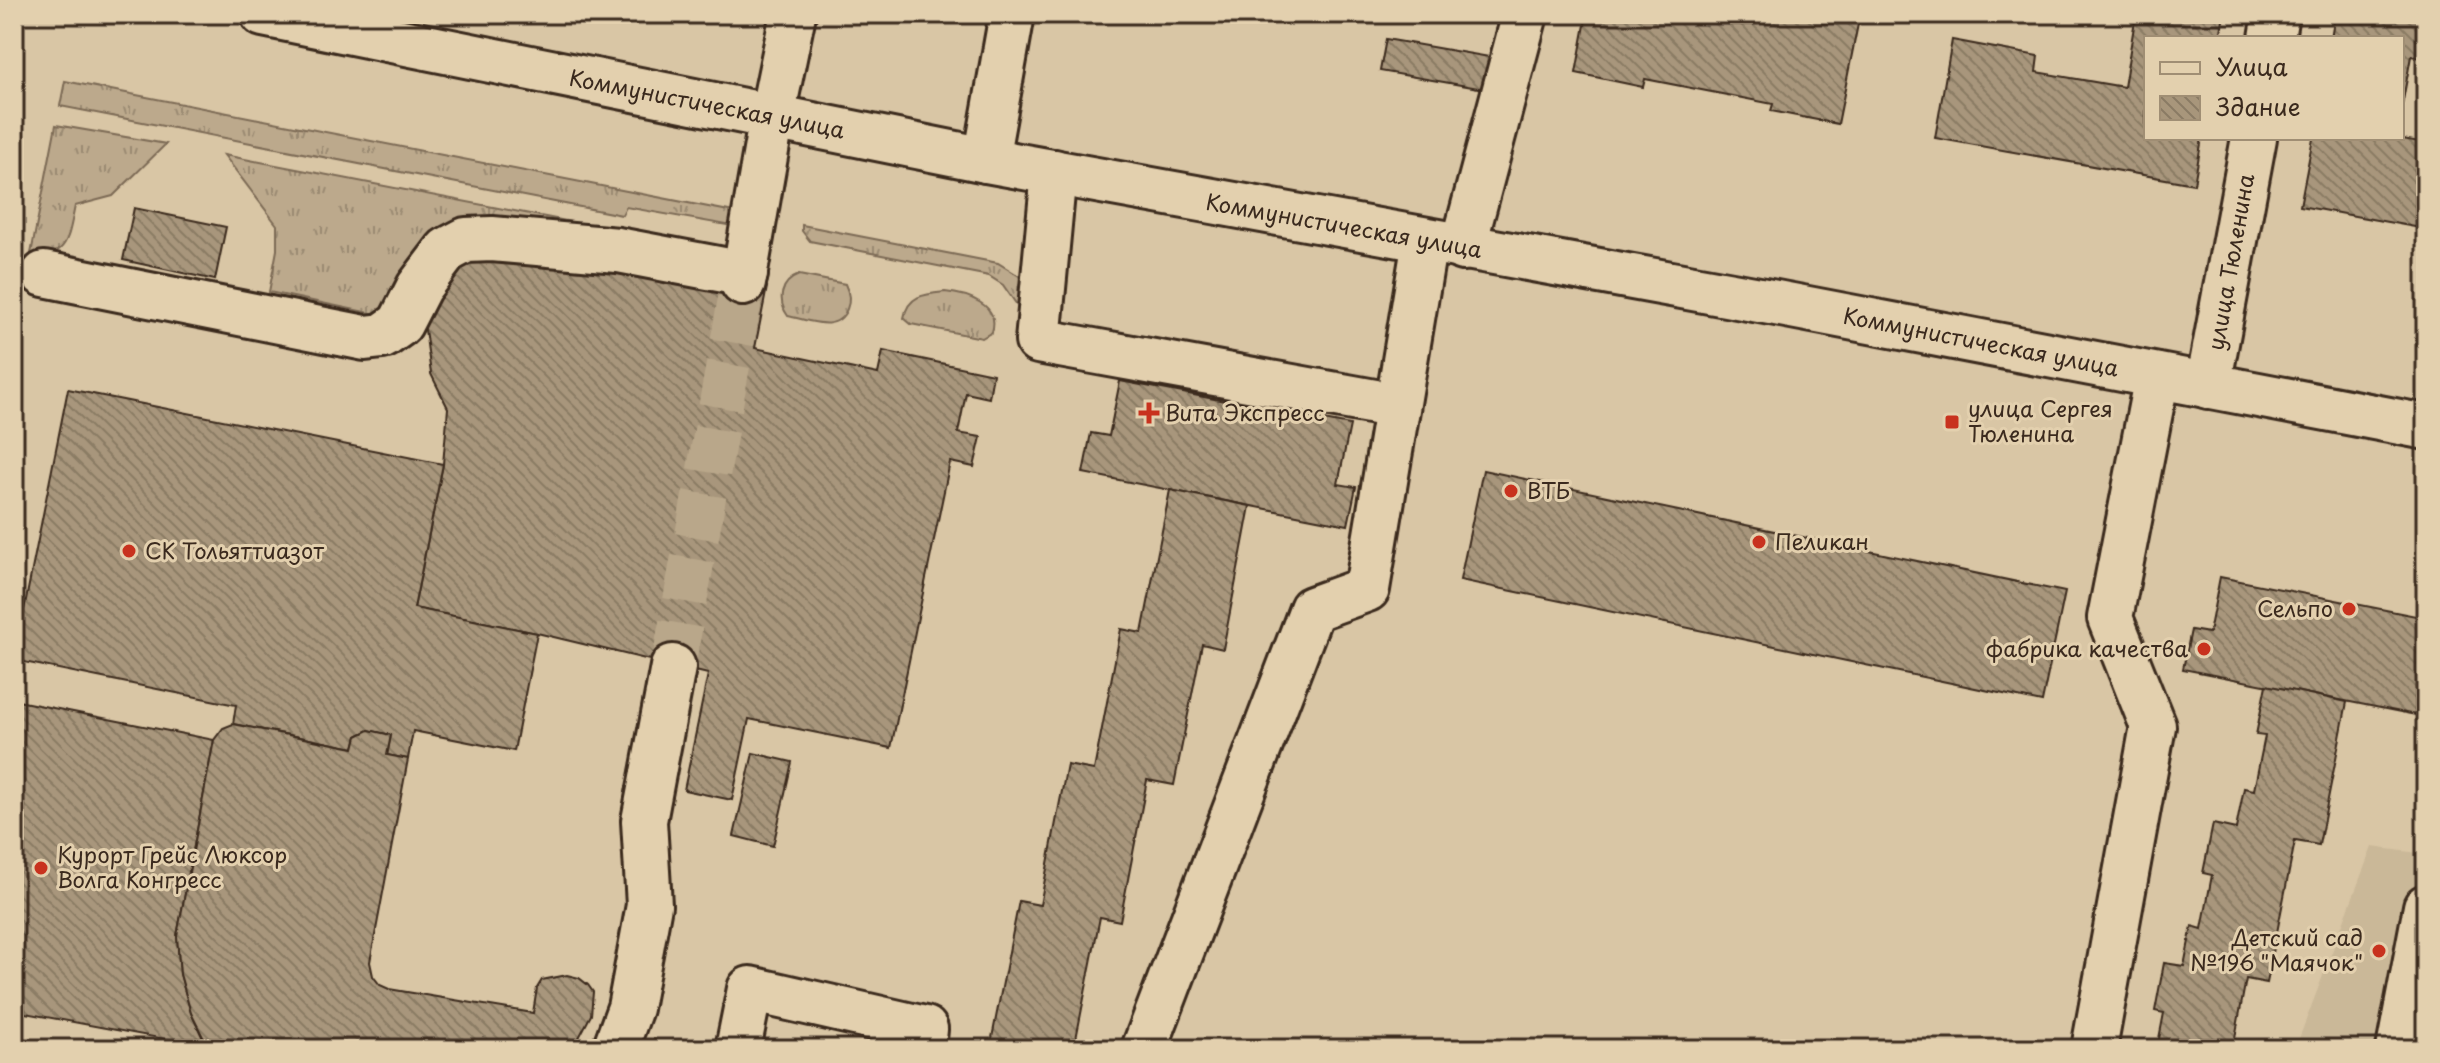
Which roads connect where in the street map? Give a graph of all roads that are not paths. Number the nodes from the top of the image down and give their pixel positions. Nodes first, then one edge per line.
1 (263, 14) edge
2 (793, 14) edge
3 (1012, 14) edge
4 (1525, 14) edge
5 (2276, 14) edge
6 (2272, 36) edge
7 (772, 116) junction
8 (2254, 140) edge
9 (986, 160) junction
10 (1054, 172) junction
11 (1444, 244) junction
12 (44, 274) dead end
13 (2157, 376) junction
14 (2208, 386) junction
15 (1397, 406) junction
16 (2426, 427) edge
17 (673, 667) tunnel mouth
18 (2426, 907) edge
19 (615, 1049) edge
20 (738, 1049) edge
21 (923, 1049) edge
22 (1144, 1049) edge
23 (2094, 1049) edge
24 (2399, 1049) edge

1 - 7 main road, Коммунистическая улица
2 - 7 main road
3 - 9 main road
4 - 11 main road
5 - 6 main road
7 - 9 main road, Коммунистическая улица
7 - 12 main road
8 - 14 main road, улица Тюленина
9 - 10 main road, Коммунистическая улица
10 - 11 main road, Коммунистическая улица
10 - 15 main road
11 - 13 main road, Коммунистическая улица
11 - 15 main road
13 - 14 main road, Коммунистическая улица
13 - 23 main road
14 - 16 main road, Коммунистическая улица
15 - 22 main road
17 - 19 main road
18 - 24 main road
20 - 21 main road

